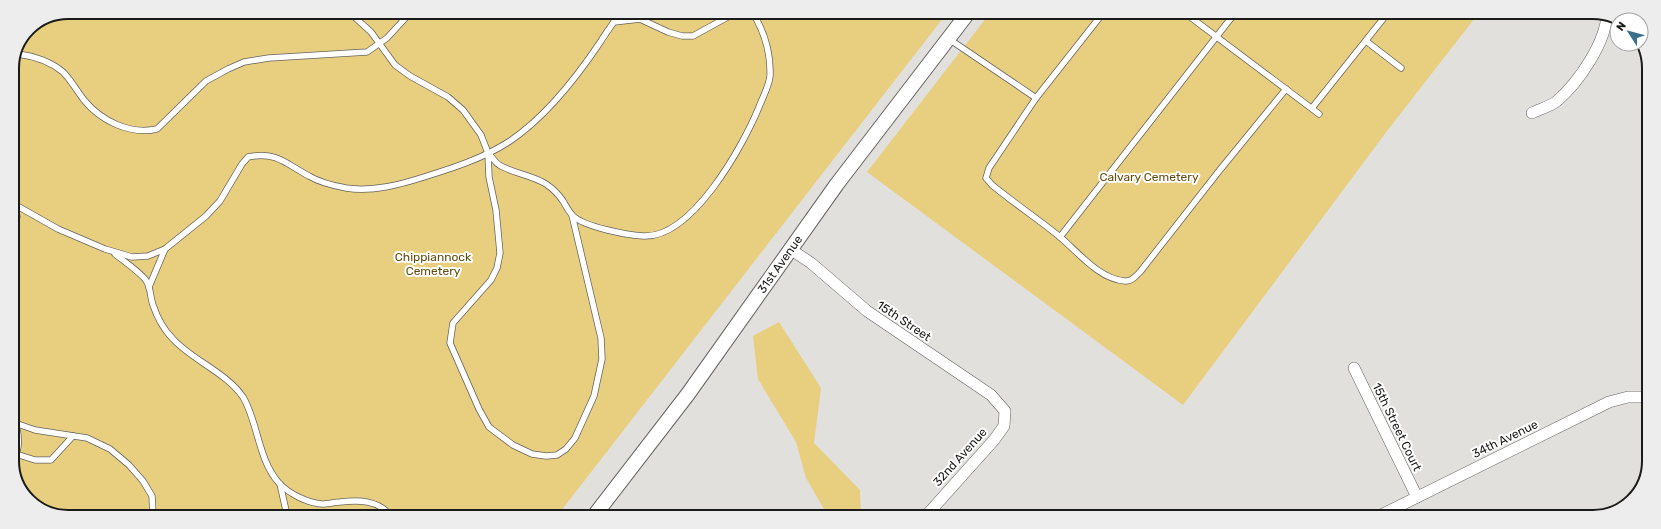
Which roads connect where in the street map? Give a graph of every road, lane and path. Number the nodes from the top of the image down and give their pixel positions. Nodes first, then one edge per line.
1 (357, 19) edge
2 (404, 19) edge
3 (616, 19) edge
4 (640, 19) edge
5 (640, 19) edge
6 (723, 19) edge
7 (756, 19) edge
8 (963, 19) edge
9 (1099, 19) edge
10 (1192, 19) edge
11 (1231, 19) edge
12 (1383, 19) edge
13 (1606, 21) edge
14 (614, 22) junction
15 (1216, 38) junction
16 (948, 39) junction
17 (1366, 41) junction
18 (379, 44) junction
19 (21, 55) edge
20 (1401, 68) dead end
21 (1286, 89) junction
22 (1036, 98) junction
23 (1312, 108) junction
24 (1532, 113) dead end
25 (1319, 114) dead end
26 (488, 153) junction
27 (19, 207) edge
28 (572, 215) junction
29 (1060, 237) junction
30 (165, 249) junction
31 (790, 249) junction
32 (112, 251) junction
33 (149, 286) junction
34 (1354, 368) dead end
35 (1642, 397) edge
36 (1005, 411) joint
37 (19, 424) edge
38 (73, 436) junction
39 (19, 455) edge
40 (280, 484) junction
41 (1417, 497) junction
42 (153, 510) edge
43 (286, 510) edge
44 (386, 510) edge
45 (599, 510) edge
46 (931, 510) edge
47 (1391, 510) edge

1 - 18 lane
2 - 18 lane
3 - 14 lane
4 - 6 lane
5 - 14 lane
7 - 28 lane
8 - 16 street, 31st Avenue
9 - 22 lane
10 - 15 lane
11 - 15 lane
12 - 17 lane
13 - 24 street
14 - 26 lane
15 - 21 lane
15 - 29 lane
16 - 22 lane
16 - 31 street, 31st Avenue
17 - 20 lane
17 - 23 lane
18 - 19 lane
18 - 26 lane
21 - 23 lane
21 - 29 lane
22 - 29 lane
23 - 25 lane
26 - 28 lane
26 - 28 lane
26 - 30 lane
27 - 32 lane
30 - 32 lane
30 - 33 lane
31 - 36 street, 15th Street
31 - 45 street, 31st Avenue
32 - 33 lane
33 - 40 lane
34 - 41 street, 15th Street Court
35 - 41 street, 34th Avenue
36 - 46 street, 32nd Avenue
37 - 38 lane
38 - 39 lane
38 - 42 lane
40 - 43 lane
40 - 44 lane
41 - 47 street, 34th Avenue

